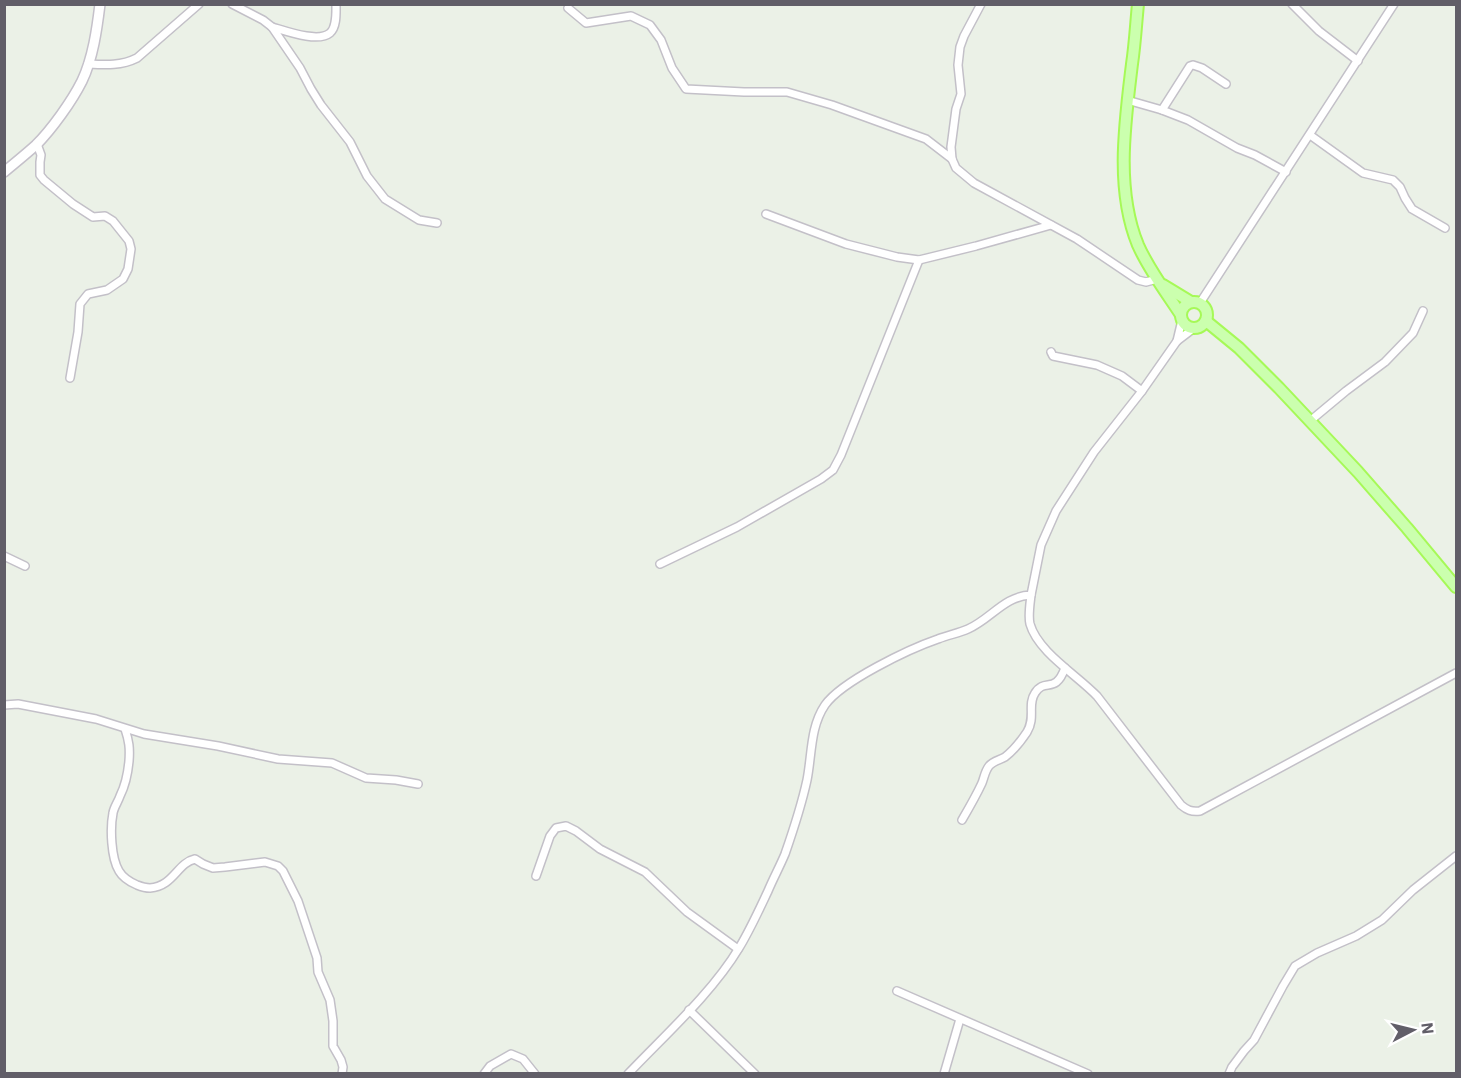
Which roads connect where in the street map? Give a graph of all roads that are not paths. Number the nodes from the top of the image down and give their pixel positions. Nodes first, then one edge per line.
1 (100, 4) edge
2 (199, 4) edge
3 (232, 4) edge
4 (336, 4) edge
5 (981, 4) edge
6 (1138, 4) edge
7 (1292, 4) edge
8 (1394, 4) edge
9 (568, 8) dead end
10 (272, 27) junction
11 (1358, 61) junction
12 (88, 64) junction
13 (1226, 84) dead end
14 (1127, 100) junction
15 (1162, 110) junction
16 (1310, 135) junction
17 (37, 144) junction
18 (952, 159) junction
19 (4, 172) edge
20 (1286, 172) junction
21 (766, 214) dead end
22 (436, 223) dead end
23 (1050, 225) junction
24 (1445, 228) dead end
25 (919, 260) junction
26 (1159, 281) junction
27 (1196, 303) junction
28 (1423, 311) dead end
29 (1181, 318) junction
30 (1206, 321) junction
31 (1194, 328) junction
32 (1177, 341) junction
33 (1051, 352) dead end
34 (70, 378) dead end
35 (1142, 391) junction
36 (1310, 421) junction
37 (4, 556) edge
38 (660, 564) dead end
39 (25, 566) dead end
40 (1456, 587) edge
41 (1031, 596) junction
42 (1065, 668) junction
43 (1456, 673) edge
44 (4, 705) edge
45 (125, 729) junction
46 (418, 784) dead end
47 (962, 820) dead end
48 (1456, 856) edge
49 (536, 876) dead end
50 (738, 949) junction
51 (897, 991) dead end
52 (689, 1010) junction
53 (960, 1019) junction
54 (342, 1074) edge
55 (484, 1074) edge
56 (535, 1074) edge
57 (628, 1074) edge
58 (755, 1074) edge
59 (945, 1074) edge
60 (1088, 1074) edge
61 (1229, 1074) edge

1 - 12 street
2 - 12 street
3 - 10 street
4 - 10 street
5 - 18 street
6 - 14 main road
7 - 11 street
8 - 11 street
9 - 18 street
10 - 22 street
11 - 16 street
12 - 17 street
13 - 15 street
14 - 15 street
14 - 26 main road
15 - 20 street
16 - 20 street
16 - 24 street
17 - 19 street
17 - 34 street
18 - 23 street
20 - 27 street
21 - 25 street
23 - 25 street
23 - 26 street
25 - 38 street
26 - 27 main road
26 - 29 main road
27 - 29 main road
27 - 30 main road
28 - 36 street
29 - 31 main road
29 - 32 street
30 - 31 main road
30 - 36 main road
31 - 32 street
32 - 35 street
33 - 35 street
35 - 41 street
36 - 40 main road
37 - 39 street
41 - 42 street
41 - 50 street
42 - 43 street
42 - 47 street
44 - 45 street
45 - 46 street
45 - 54 street
48 - 61 street
49 - 50 street
50 - 52 street
51 - 53 street
52 - 57 street
52 - 58 street
53 - 59 street
53 - 60 street
55 - 56 street

